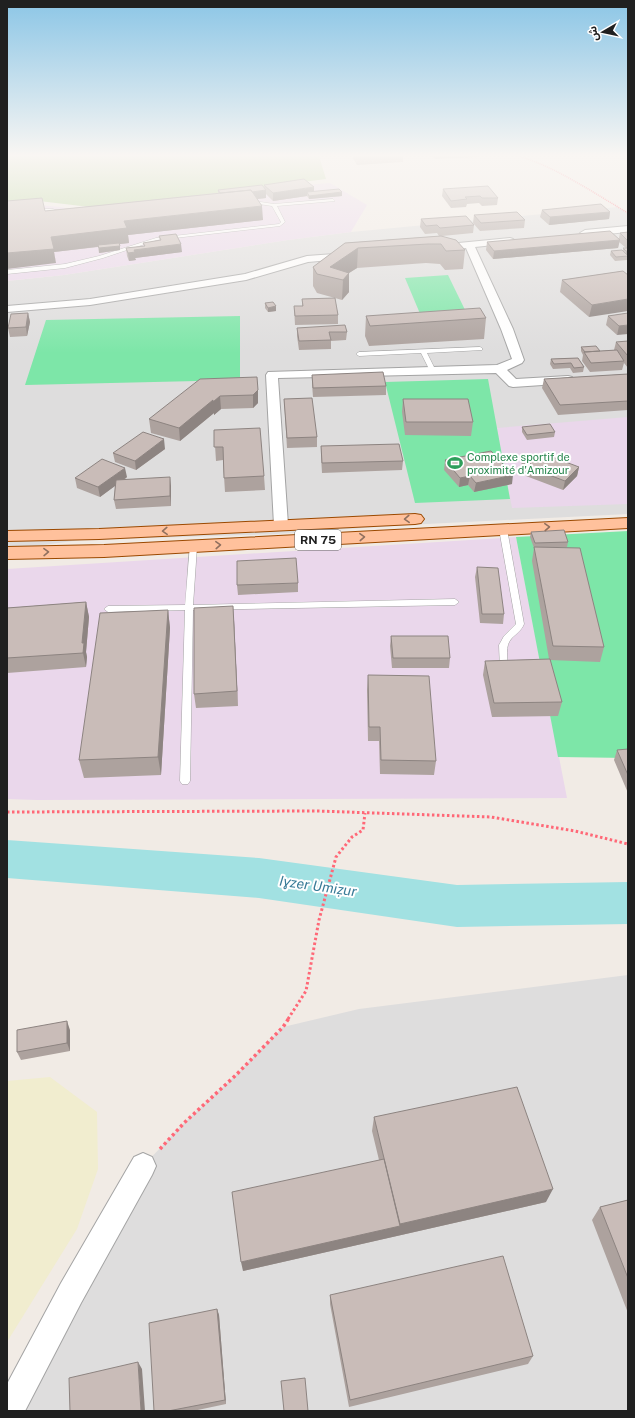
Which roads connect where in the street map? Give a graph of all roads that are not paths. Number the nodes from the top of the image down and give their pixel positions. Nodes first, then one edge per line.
1 (283, 221) edge
2 (628, 229) edge
3 (578, 234) edge
4 (523, 239) edge
5 (469, 245) junction
6 (430, 248) edge
7 (361, 254) edge
8 (7, 272) edge
9 (7, 309) edge
10 (480, 349) dead end
11 (424, 351) junction
12 (358, 354) dead end
13 (499, 369) junction
14 (433, 371) junction
15 (582, 379) edge
16 (628, 510) edge
17 (522, 521) junction
18 (628, 523) edge
19 (281, 525) junction
20 (502, 529) junction
21 (7, 536) edge
22 (193, 546) junction
23 (7, 553) edge
24 (455, 602) dead end
25 (189, 607) junction
26 (108, 609) dead end
27 (504, 669) edge
28 (185, 781) dead end
29 (143, 1166) road end
30 (8, 1411) edge

1 - 8 lane
2 - 3 street
4 - 5 street
5 - 6 street
5 - 13 street
7 - 9 street
10 - 11 lane
11 - 12 lane
11 - 14 lane
13 - 14 street
13 - 15 street
14 - 19 street
16 - 17 main road, RN 75
17 -> 18 main road, RN 75
17 -> 19 main road, RN 75
17 - 20 main road, RN 75
19 -> 21 main road, RN 75
22 -> 20 main road, RN 75
20 - 27 lane
23 -> 22 main road, RN 75
22 - 25 lane
24 - 25 lane
25 - 26 lane
25 - 28 lane
29 - 30 street

